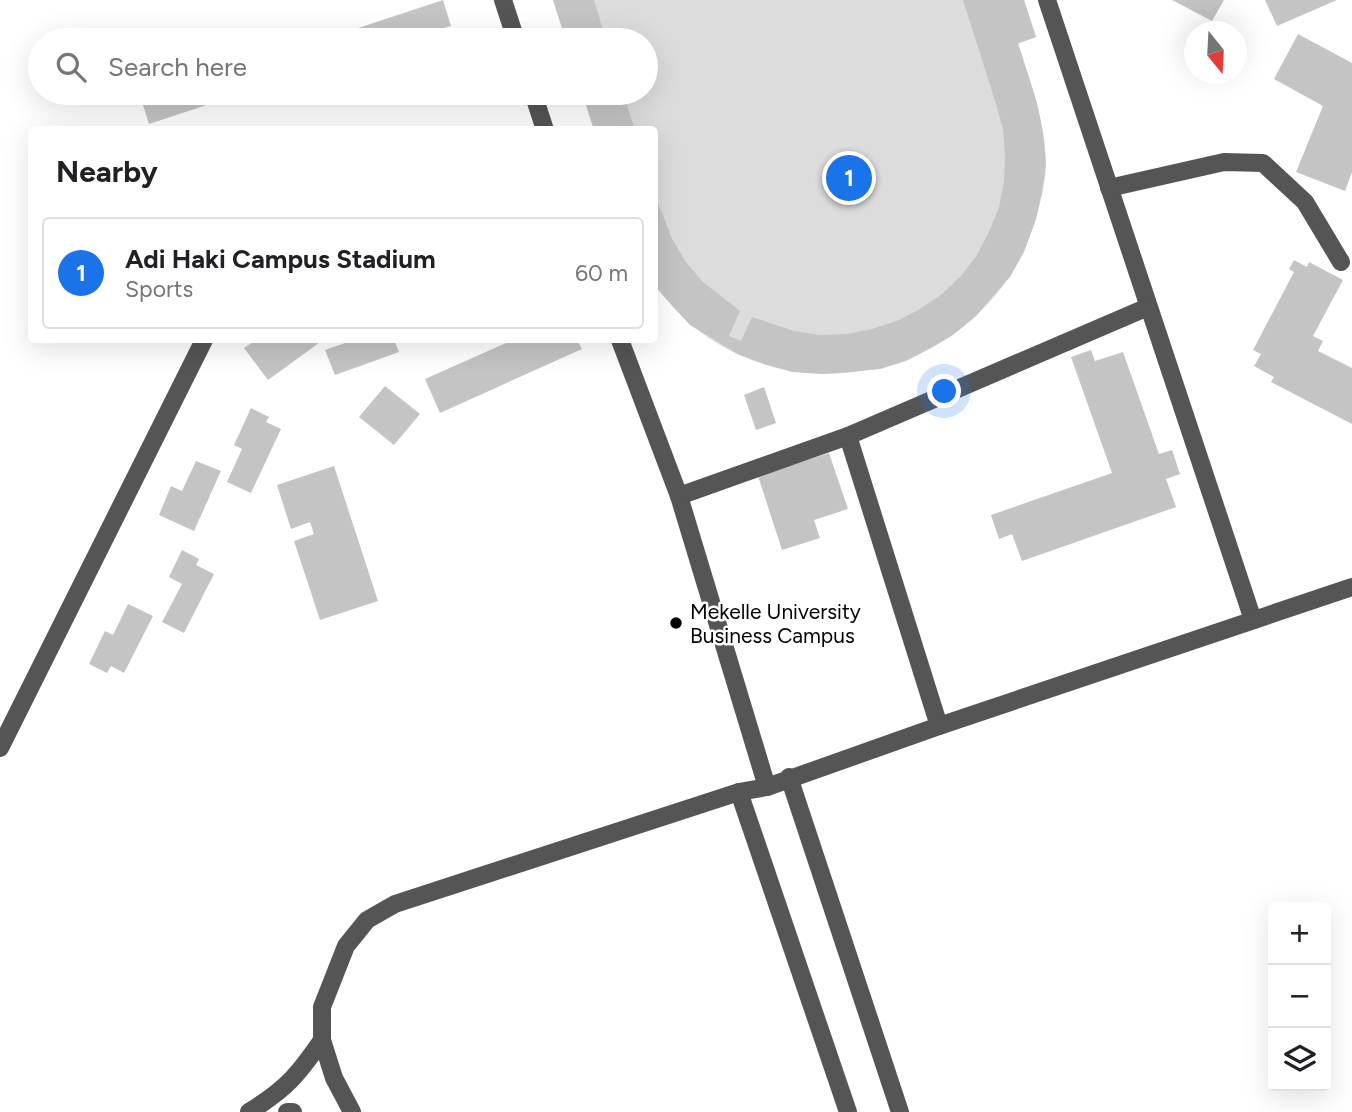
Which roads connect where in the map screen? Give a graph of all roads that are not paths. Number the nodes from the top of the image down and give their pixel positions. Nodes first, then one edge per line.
1 (503, 0) edge
2 (1047, 0) edge
3 (512, 28) edge
4 (537, 105) edge
5 (544, 126) edge
6 (1109, 188) junction
7 (1341, 262) dead end
8 (1148, 307) junction
9 (202, 343) edge
10 (621, 343) edge
11 (848, 436) junction
12 (679, 496) junction
13 (1352, 587) edge
14 (1253, 620) junction
15 (939, 726) junction
16 (0, 748) edge
17 (789, 778) junction
18 (767, 787) junction
19 (739, 792) junction
20 (322, 1040) junction
21 (249, 1112) edge
22 (287, 1112) edge
23 (293, 1112) edge
24 (352, 1112) edge
25 (848, 1112) edge
26 (900, 1112) edge

1 - 3 lane
2 - 6 lane
4 - 5 lane
6 - 7 lane
6 - 8 lane
8 - 11 lane
8 - 14 lane
9 - 16 lane
10 - 12 lane
11 - 12 lane
11 - 15 lane
12 - 18 lane
13 - 14 lane
14 - 15 lane
15 - 17 lane
17 - 18 lane
17 - 26 lane
18 - 19 lane
19 - 20 lane
19 - 25 lane
20 - 21 lane
20 - 24 lane
22 - 23 lane

